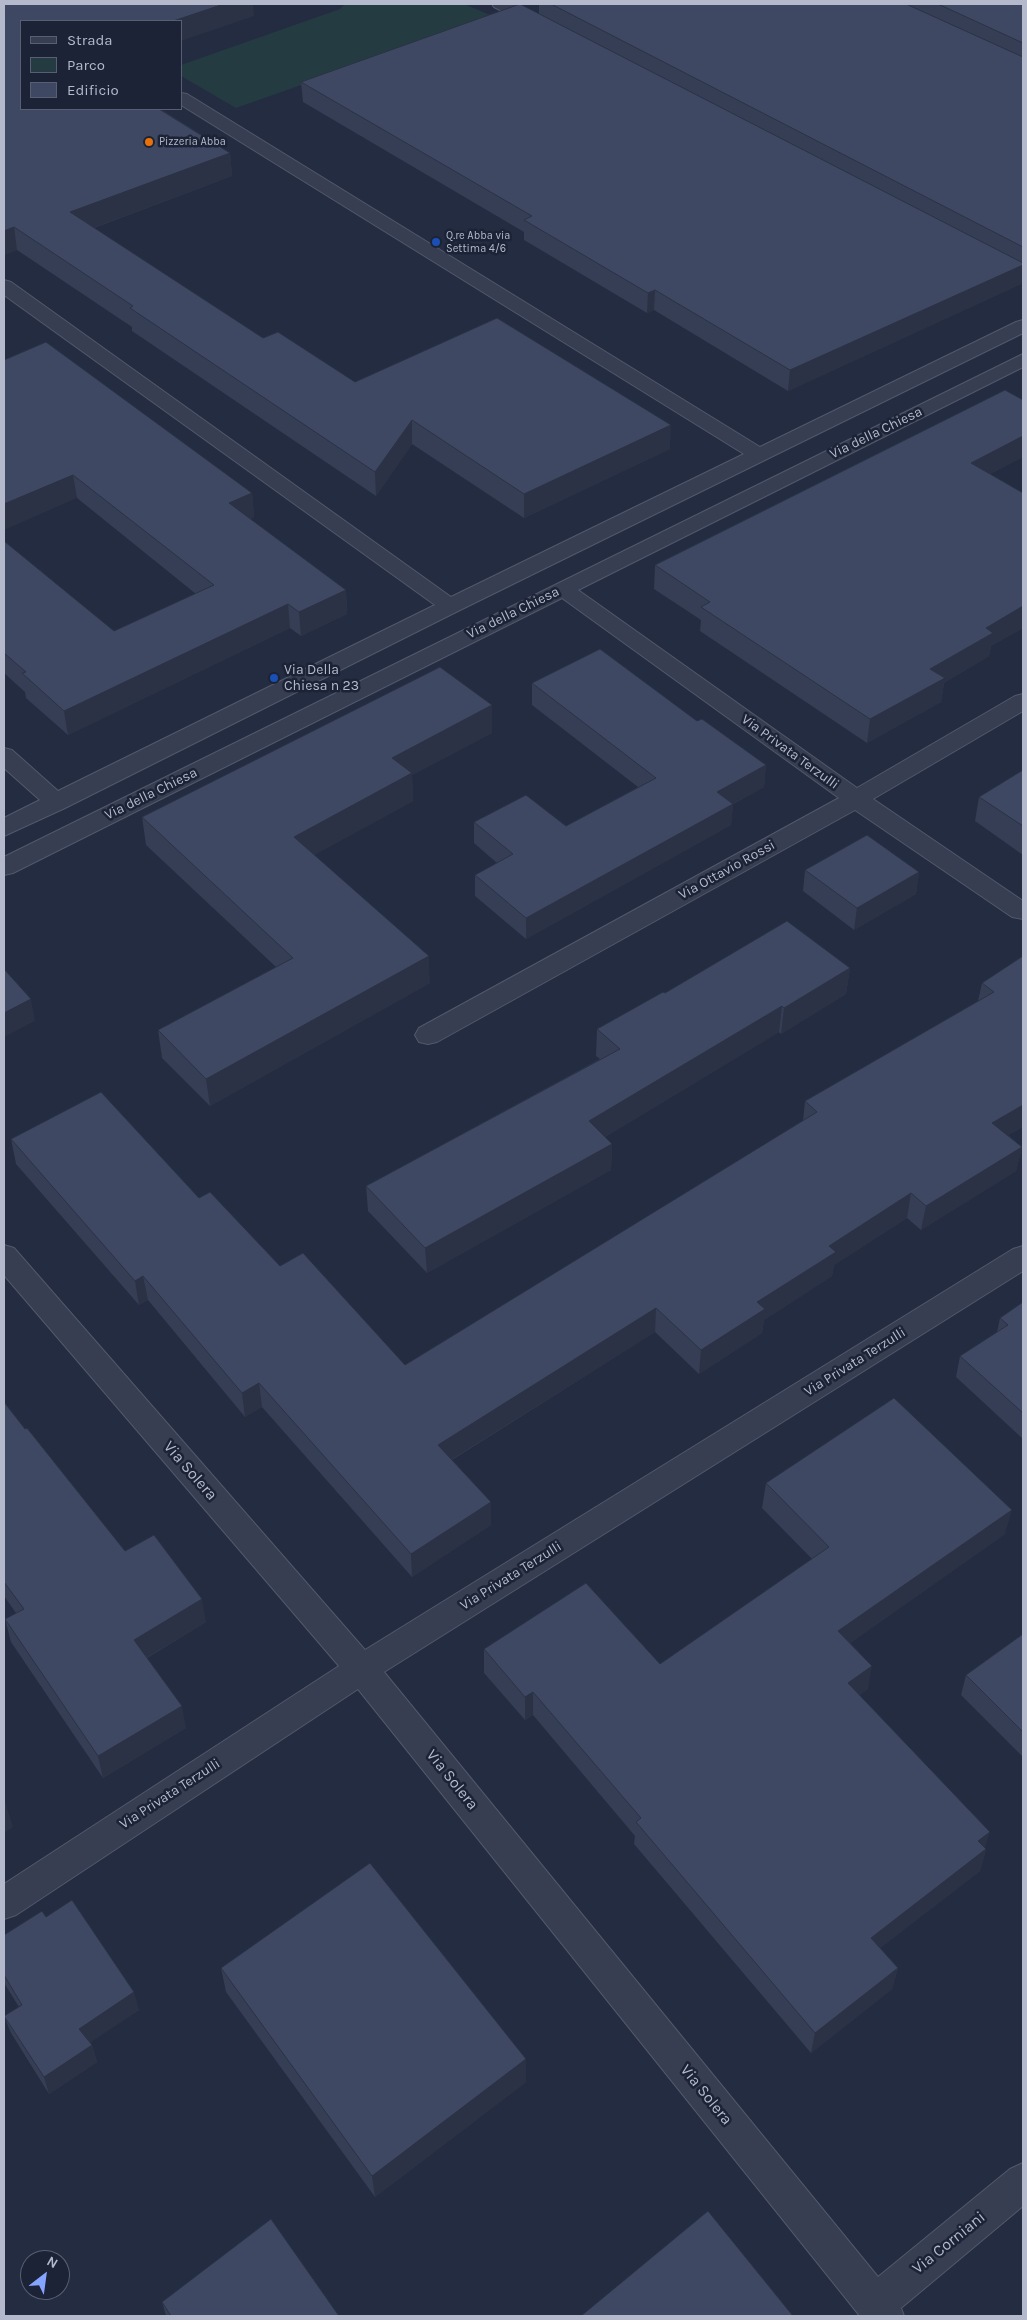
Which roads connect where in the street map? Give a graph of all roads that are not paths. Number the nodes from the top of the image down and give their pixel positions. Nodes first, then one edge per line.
1 (500, 4) edge
2 (552, 31) edge
3 (182, 99) edge
4 (4, 286) edge
5 (1023, 326) edge
6 (1023, 360) edge
7 (758, 454) junction
8 (563, 589) junction
9 (450, 606) junction
10 (1023, 701) edge
11 (4, 755) edge
12 (856, 798) junction
13 (57, 802) junction
14 (4, 828) edge
15 (4, 867) edge
16 (1021, 910) dead end
17 (428, 1034) dead end
18 (4, 1256) edge
19 (1023, 1257) edge
20 (362, 1669) junction
21 (4, 1903) edge
22 (1023, 2182) edge
23 (880, 2310) edge

1 - 2 street
3 - 7 street
4 - 9 street
5 - 7 street
6 - 8 street, Via della Chiesa
7 - 9 street
8 - 12 street, Via Privata Terzulli
8 - 15 street, Via della Chiesa
9 - 13 street
10 - 12 street, Via Ottavio Rossi
11 - 13 street
12 - 16 street, Via Privata Terzulli
12 - 17 street, Via Ottavio Rossi
13 - 14 street
18 - 20 street, Via Solera
19 - 20 street, Via Privata Terzulli
20 - 21 street, Via Privata Terzulli
20 - 23 street, Via Solera
22 - 23 street, Via Corniani

